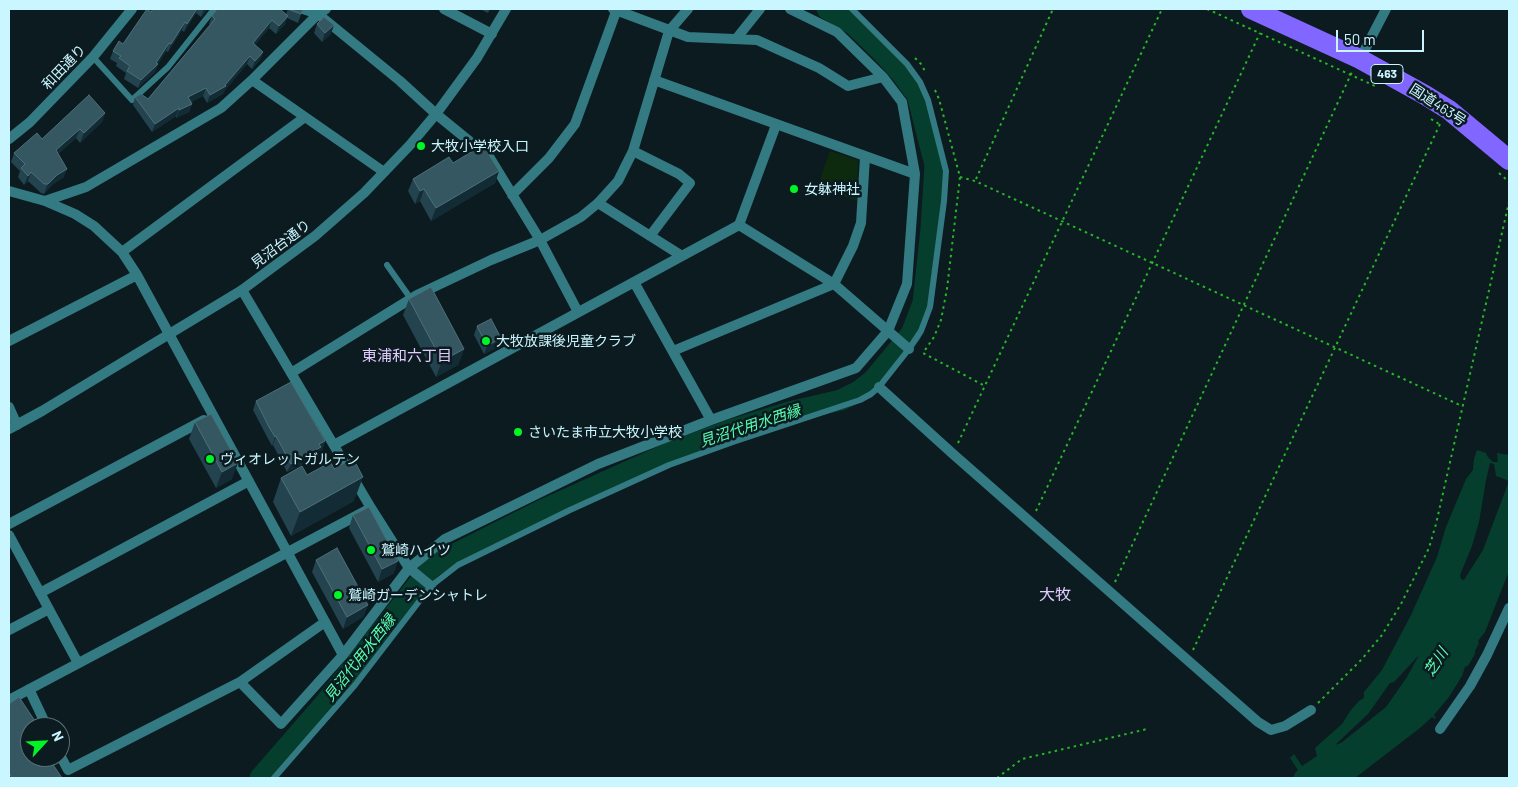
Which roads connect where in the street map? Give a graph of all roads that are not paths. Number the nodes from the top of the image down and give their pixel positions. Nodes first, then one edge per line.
1 (132, 9) edge
2 (214, 9) edge
3 (303, 9) edge
4 (444, 9) edge
5 (506, 9) edge
6 (615, 9) edge
7 (688, 9) edge
8 (760, 9) edge
9 (790, 9) edge
10 (852, 9) edge
11 (1252, 9) edge
12 (1386, 9) edge
13 (322, 12) edge
14 (669, 31) junction
15 (492, 34) junction
16 (736, 39) junction
17 (93, 57) junction
18 (1355, 67) junction
19 (883, 78) junction
20 (252, 80) junction
21 (654, 80) junction
22 (436, 114) junction
23 (305, 118) junction
24 (776, 125) junction
25 (9, 139) edge
26 (633, 150) junction
27 (865, 156) junction
28 (1503, 165) edge
29 (384, 172) junction
30 (915, 174) junction
31 (9, 191) edge
32 (512, 195) junction
33 (45, 200) junction
34 (598, 203) junction
35 (739, 226) junction
36 (650, 236) junction
37 (540, 240) junction
38 (122, 252) junction
39 (682, 256) junction
40 (388, 265) dead end
41 (137, 275) junction
42 (634, 282) junction
43 (834, 284) junction
44 (242, 290) junction
45 (411, 300) junction
46 (578, 312) junction
47 (888, 331) junction
48 (169, 334) junction
49 (9, 341) edge
50 (909, 349) junction
51 (673, 351) junction
52 (291, 373) junction
53 (879, 387) junction
54 (9, 407) edge
55 (212, 415) junction
56 (711, 420) junction
57 (13, 427) edge
58 (334, 445) junction
59 (249, 481) junction
60 (371, 508) junction
61 (9, 524) edge
62 (9, 535) edge
63 (288, 551) junction
64 (13, 552) edge
65 (408, 568) junction
66 (431, 586) junction
67 (40, 594) junction
68 (49, 609) junction
69 (1508, 616) edge
70 (325, 622) junction
71 (9, 630) edge
72 (343, 655) junction
73 (78, 663) junction
74 (240, 682) junction
75 (29, 689) junction
76 (9, 700) edge
77 (1311, 710) road end
78 (42, 717) edge
79 (1440, 729) dead end
80 (66, 767) edge
81 (274, 778) edge

1 - 17 street, 和田通り
2 - 17 lane
3 - 13 street
4 - 15 street
5 - 15 street, 見沼台通り
6 - 14 street
6 - 32 street
7 - 14 street
8 - 16 street
9 - 19 street
10 - 50 lane
11 - 18 highway, 国道463号 / 463
12 - 18 street
13 - 20 street
13 - 22 street
14 - 16 street
14 - 21 street
15 - 22 street, 見沼台通り
16 - 19 street
17 - 25 street, 和田通り
18 - 28 highway, 国道463号 / 463
19 - 30 street
20 - 23 street
20 - 33 street
21 - 24 street
21 - 26 street
22 - 29 street, 見沼台通り
22 - 32 street
23 - 29 street
23 - 38 street
24 - 27 street
24 - 35 street
26 - 34 street
26 - 36 street
27 - 30 street
27 - 43 street
29 - 44 street, 見沼台通り
30 - 47 street
31 - 33 street
32 - 37 street
33 - 38 street
34 - 36 street
34 - 37 street
35 - 39 street
35 - 43 street
36 - 39 street
37 - 45 street
37 - 46 street
38 - 41 street
39 - 42 street
40 - 45 lane
41 - 48 street
41 - 49 street
42 - 46 street
42 - 51 street
43 - 47 street
43 - 51 street
44 - 48 street, 見沼台通り
44 - 52 street
45 - 52 street
46 - 58 street
47 - 50 street
47 - 56 street
48 - 55 street
48 - 57 street, 見沼台通り
50 - 53 lane
51 - 56 street
52 - 58 street
53 - 66 lane
53 - 77 street
54 - 57 street
55 - 59 street
55 - 61 street
56 - 65 street
58 - 60 street
59 - 63 street
59 - 67 street
60 - 63 street
60 - 65 street
62 - 64 street
63 - 70 street
63 - 73 street
64 - 67 street
65 - 66 street
65 - 72 street
66 - 81 lane
67 - 68 street
68 - 71 street
68 - 73 street
69 - 79 street
70 - 72 street
70 - 74 street
72 - 74 street
73 - 75 street
74 - 80 street
75 - 76 street
75 - 78 street

